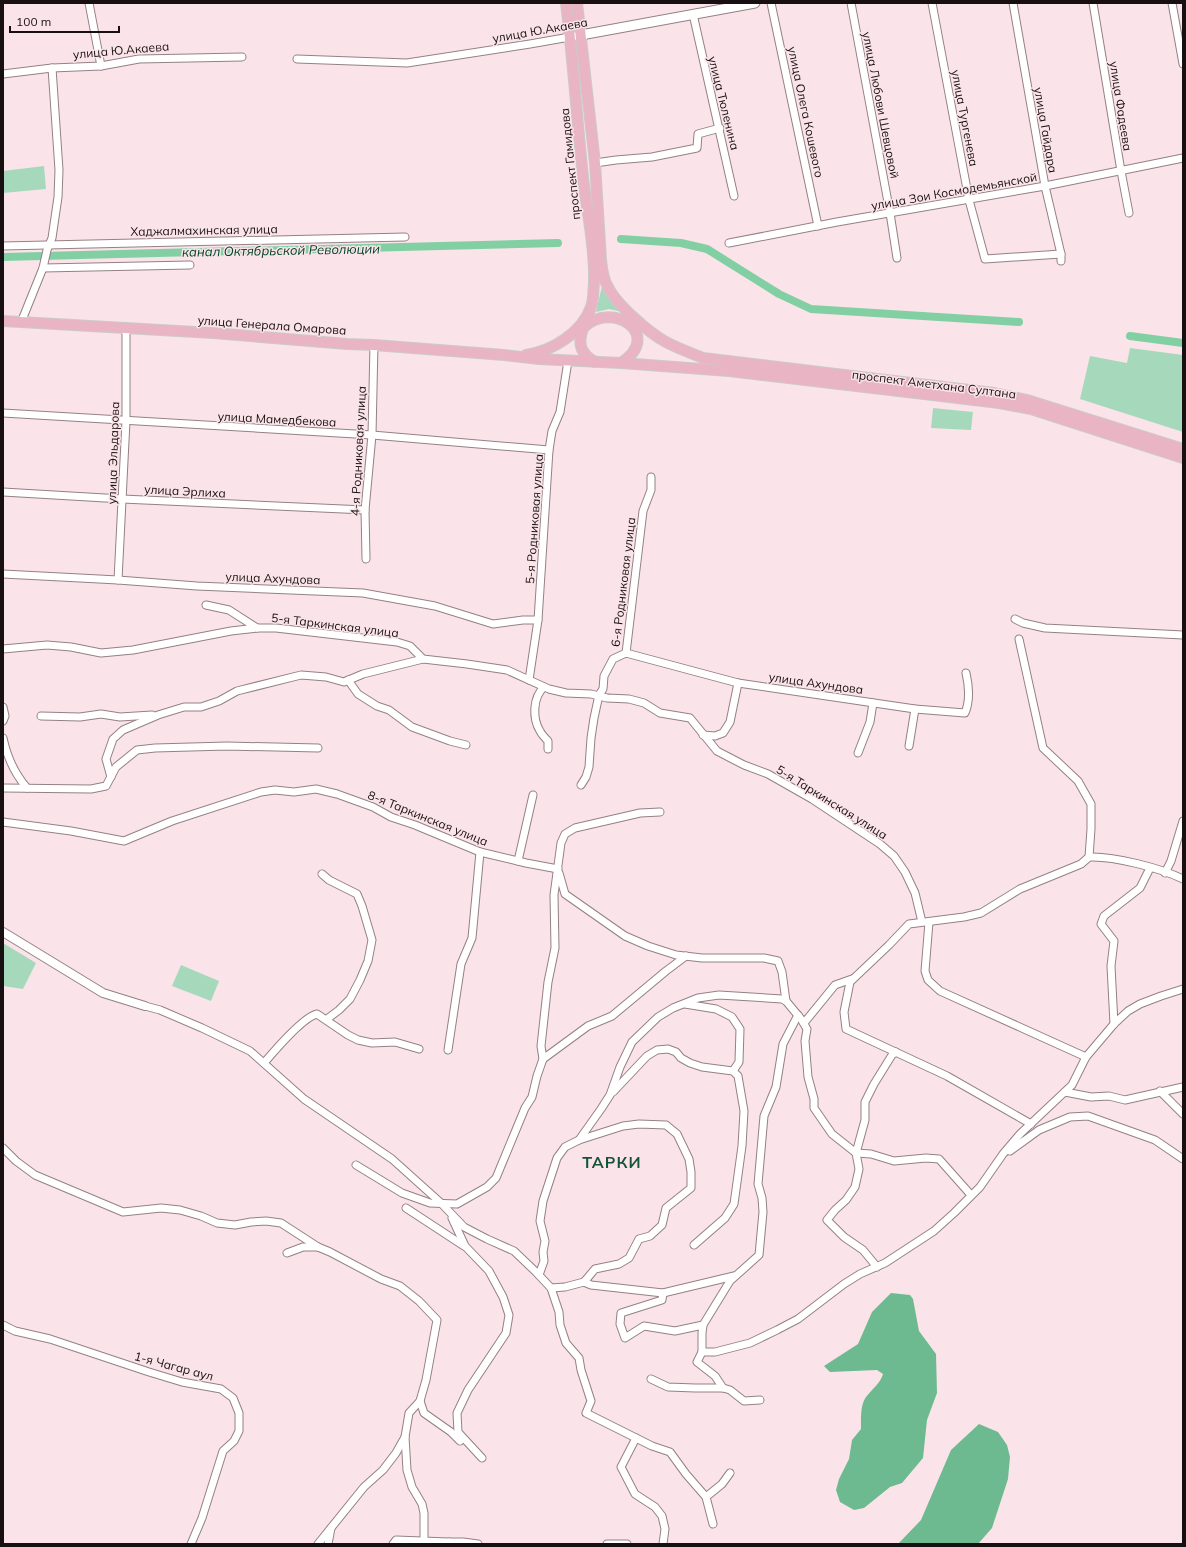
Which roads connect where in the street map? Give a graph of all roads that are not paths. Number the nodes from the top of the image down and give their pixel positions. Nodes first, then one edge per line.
1 (89, 3) edge
2 (566, 3) edge
3 (577, 3) edge
4 (755, 3) edge
5 (771, 3) edge
6 (851, 3) edge
7 (932, 3) edge
8 (1013, 3) edge
9 (1093, 3) edge
10 (1172, 3) edge
11 (693, 14) junction
12 (581, 35) junction
13 (570, 37) junction
14 (242, 56) dead end
15 (297, 59) dead end
16 (1183, 64) edge
17 (101, 66) junction
18 (52, 68) junction
19 (3, 74) edge
20 (720, 128) junction
21 (1183, 158) edge
22 (594, 163) junction
23 (1121, 171) junction
24 (1045, 186) junction
25 (734, 196) dead end
26 (969, 200) junction
27 (1129, 212) dead end
28 (890, 213) junction
29 (818, 226) junction
30 (405, 237) dead end
31 (49, 244) junction
32 (728, 244) dead end
33 (3, 246) edge
34 (897, 258) dead end
35 (985, 259) joint
36 (190, 264) dead end
37 (43, 268) junction
38 (631, 319) junction
39 (3, 320) edge
40 (22, 320) junction
41 (585, 323) junction
42 (126, 328) junction
43 (374, 344) junction
44 (537, 357) junction
45 (568, 361) junction
46 (597, 362) junction
47 (621, 363) junction
48 (729, 366) junction
49 (748, 369) junction
50 (3, 413) edge
51 (126, 421) junction
52 (372, 435) junction
53 (1183, 449) edge
54 (549, 450) junction
55 (1183, 458) edge
56 (651, 477) dead end
57 (3, 492) edge
58 (122, 499) junction
59 (365, 510) junction
60 (366, 559) dead end
61 (3, 574) edge
62 (118, 580) junction
63 (206, 606) dead end
64 (1015, 619) dead end
65 (538, 620) junction
66 (257, 628) junction
67 (1183, 635) edge
68 (1019, 639) dead end
69 (3, 649) edge
70 (626, 653) junction
71 (423, 659) junction
72 (966, 673) dead end
73 (348, 680) junction
74 (529, 680) junction
75 (738, 683) junction
76 (544, 687) junction
77 (599, 695) junction
78 (873, 703) junction
79 (3, 707) edge
80 (915, 709) junction
81 (158, 715) junction
82 (41, 716) dead end
83 (3, 721) edge
84 (703, 735) junction
85 (3, 738) edge
86 (466, 745) dead end
87 (909, 746) dead end
88 (318, 748) dead end
89 (548, 749) dead end
90 (858, 752) dead end
91 (111, 777) junction
92 (581, 785) dead end
93 (3, 788) edge
94 (27, 788) junction
95 (533, 795) dead end
96 (660, 812) dead end
97 (1183, 821) edge
98 (3, 822) edge
99 (480, 852) junction
100 (1088, 857) junction
101 (518, 861) junction
102 (1150, 868) junction
103 (558, 869) junction
104 (1165, 873) junction
105 (322, 874) dead end
106 (1183, 879) edge
107 (925, 922) junction
108 (3, 932) edge
109 (686, 956) junction
110 (852, 979) junction
111 (1183, 989) edge
112 (786, 1001) junction
113 (685, 1004) junction
114 (145, 1006) joint
115 (798, 1014) junction
116 (327, 1019) junction
117 (804, 1023) junction
118 (1114, 1024) junction
119 (419, 1049) dead end
120 (448, 1050) dead end
121 (896, 1052) junction
122 (1086, 1057) junction
123 (543, 1058) junction
124 (264, 1063) junction
125 (733, 1071) junction
126 (1183, 1087) edge
127 (1160, 1091) junction
128 (1065, 1092) junction
129 (610, 1095) junction
130 (1183, 1114) edge
131 (1031, 1124) junction
132 (579, 1140) junction
133 (3, 1148) edge
134 (856, 1153) junction
135 (1003, 1154) junction
136 (1183, 1159) edge
137 (356, 1165) dead end
138 (972, 1195) junction
139 (441, 1203) junction
140 (406, 1208) dead end
141 (450, 1212) junction
142 (694, 1245) dead end
143 (465, 1246) junction
144 (318, 1248) junction
145 (287, 1253) dead end
146 (877, 1266) junction
147 (539, 1275) junction
148 (736, 1275) junction
149 (584, 1282) junction
150 (550, 1288) junction
151 (663, 1293) junction
152 (703, 1324) junction
153 (3, 1325) edge
154 (702, 1352) junction
155 (651, 1379) dead end
156 (723, 1388) junction
157 (760, 1400) dead end
158 (420, 1401) junction
159 (405, 1437) junction
160 (636, 1438) junction
161 (730, 1473) dead end
162 (706, 1497) junction
163 (713, 1524) dead end
164 (331, 1527) junction
165 (423, 1542) edge
166 (449, 1543) edge
167 (191, 1544) edge
168 (318, 1544) edge
169 (328, 1544) edge
170 (393, 1544) edge
171 (478, 1544) edge
172 (607, 1544) edge
173 (627, 1544) edge
174 (662, 1544) edge

1 - 17 street
2 - 13 main road, проспект Гамидова
3 - 12 main road, проспект Гамидова
4 - 11 main road, улица Ю.Акаева
5 - 29 street, улица Олега Кошевого
6 - 28 street, улица Любови Шевцовой
7 - 26 street, улица Тургенева
8 - 24 street, улица Гайдара
9 - 23 street, улица Фадеева
10 - 16 street
11 - 12 main road, улица Ю.Акаева
11 - 20 street, улица Тюленина
12 - 13 street, улица Ю.Акаева
12 - 22 main road, проспект Гамидова
13 - 15 street, улица Ю.Акаева
13 - 41 main road, проспект Гамидова
14 - 17 street, улица Ю.Акаева
17 - 18 street, улица Ю.Акаева
18 - 19 street, улица Ю.Акаева
18 - 31 street
20 - 22 street
20 - 25 street, улица Тюленина
21 - 23 street, улица Зои Космодемьянской
22 - 38 main road, проспект Гамидова
23 - 24 street, улица Зои Космодемьянской
23 - 27 street, улица Фадеева
24 - 26 street, улица Зои Космодемьянской
24 - 35 street, улица Гайдара
26 - 28 street, улица Зои Космодемьянской
26 - 35 street, улица Тургенева
28 - 29 street, улица Зои Космодемьянской
28 - 34 street, улица Любови Шевцовой
29 - 32 street, улица Зои Космодемьянской
30 - 31 street, Хаджалмахинская улица
31 - 33 street, Хаджалмахинская улица
31 - 37 street
36 - 37 street
37 - 40 street
38 - 41 main road
38 - 47 main road
38 - 48 main road
39 - 40 main road, улица Генерала Омарова
39 - 42 main road, улица Генерала Омарова
40 - 42 main road, улица Генерала Омарова
41 - 44 main road
41 - 46 main road, проспект Гамидова
42 - 43 main road, улица Генерала Омарова
42 - 51 street, улица Эльдарова
43 - 44 main road, улица Генерала Омарова
43 - 52 street, 4-я Родниковая улица
44 - 45 main road, улица Генерала Омарова
45 - 46 main road, улица Генерала Омарова
45 - 54 street, 5-я Родниковая улица
46 - 47 main road
47 - 48 main road
48 - 49 main road
49 - 53 main road
49 - 55 main road, проспект Аметхана Султана
50 - 51 street, улица Мамедбекова
51 - 52 street, улица Мамедбекова
51 - 58 street, улица Эльдарова
52 - 54 street, улица Мамедбекова
52 - 59 street, 4-я Родниковая улица
54 - 65 street, 5-я Родниковая улица
56 - 70 street, 6-я Родниковая улица
57 - 58 street, улица Эрлиха
58 - 59 street, улица Эрлиха
58 - 62 street, улица Эльдарова
59 - 60 street, 4-я Родниковая улица
61 - 62 street, улица Ахундова
62 - 65 street, улица Ахундова
63 - 66 street
64 - 67 street
65 - 74 street, 5-я Родниковая улица
66 - 69 street, 5-я Таркинская улица
66 - 71 street, 5-я Таркинская улица
68 - 100 street
70 - 75 street, улица Ахундова
70 - 77 street, 6-я Родниковая улица
71 - 73 street
71 - 74 street, 5-я Таркинская улица
72 - 80 street, улица Ахундова
73 - 81 street
73 - 86 street
74 - 76 street, 5-я Таркинская улица
75 - 78 street, улица Ахундова
75 - 84 street
76 - 77 street, 5-я Таркинская улица
76 - 89 street
77 - 84 street, 5-я Таркинская улица
77 - 92 street, 6-я Родниковая улица
78 - 80 street, улица Ахундова
78 - 90 street
79 - 83 street
80 - 87 street
81 - 82 street
81 - 91 street
84 - 107 street, 5-я Таркинская улица
85 - 94 street
88 - 91 street
91 - 94 street
93 - 94 street
95 - 101 street
96 - 103 street
97 - 104 street
98 - 99 street, 8-я Таркинская улица
99 - 101 street, 8-я Таркинская улица
99 - 120 street
100 - 102 street
100 - 107 street
101 - 103 street, 8-я Таркинская улица
102 - 104 street
102 - 118 street
103 - 109 street
103 - 123 street
104 - 106 street
105 - 116 street
107 - 110 street
107 - 122 street, 5-я Таркинская улица
108 - 114 street
109 - 112 street
109 - 123 street
110 - 117 street
110 - 121 street
111 - 118 street
112 - 113 street
112 - 115 street
113 - 125 street
113 - 129 street
114 - 124 street
115 - 117 street
115 - 148 street
116 - 119 street
116 - 124 street
117 - 134 street
118 - 122 street
121 - 131 street
121 - 134 street
122 - 128 street
123 - 139 street
124 - 139 street
125 - 129 street
125 - 142 street
126 - 127 street
127 - 128 street
127 - 130 street
128 - 131 street
129 - 132 street
131 - 135 street
132 - 147 street
132 - 149 street
133 - 144 street
134 - 138 street
134 - 146 street
135 - 136 street
135 - 138 street
137 - 139 street
138 - 146 street
139 - 141 street
140 - 143 street
141 - 143 street
141 - 147 street
143 - 158 street
144 - 145 street
144 - 158 street
146 - 154 street
147 - 150 street
148 - 151 street
148 - 152 street
149 - 150 street
149 - 151 street
150 - 160 street
151 - 152 street
152 - 154 street
153 - 167 street, 1-я Чагар аул
154 - 156 street
155 - 156 street
156 - 157 street
158 - 159 street
159 - 164 street
159 - 165 street
160 - 162 street
160 - 174 street
161 - 162 street
162 - 163 street
164 - 168 street
164 - 169 street
165 - 166 street
165 - 170 street
166 - 171 street
172 - 173 street

